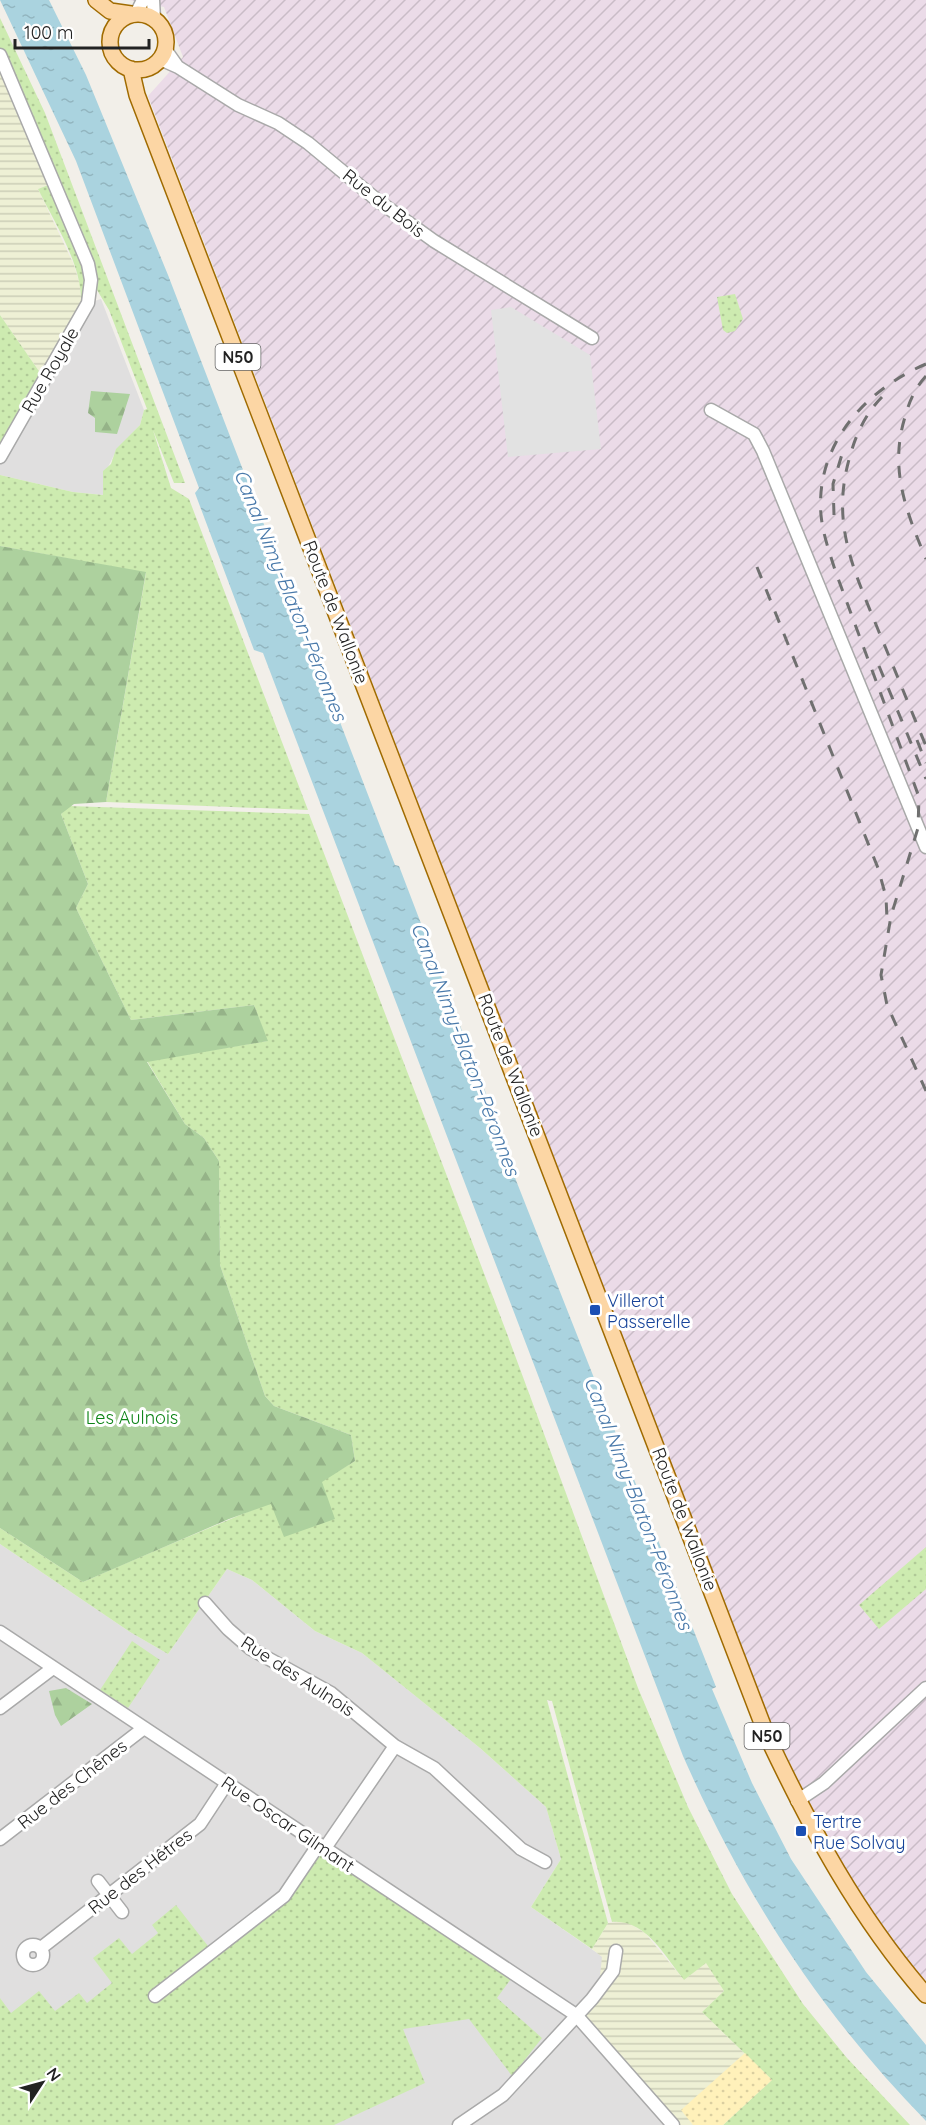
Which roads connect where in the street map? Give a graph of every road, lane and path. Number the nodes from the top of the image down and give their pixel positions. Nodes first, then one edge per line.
1 (95, 0) edge
2 (153, 0) edge
3 (137, 9) edge
4 (154, 19) junction
5 (113, 27) junction
6 (0, 56) edge
7 (158, 59) junction
8 (131, 69) junction
9 (144, 110) junction
10 (592, 338) dead end
11 (711, 410) dead end
12 (0, 457) edge
13 (926, 846) edge
14 (205, 1603) dead end
15 (0, 1632) edge
16 (53, 1668) junction
17 (926, 1688) edge
18 (0, 1708) edge
19 (144, 1728) junction
20 (395, 1746) junction
21 (228, 1784) junction
22 (797, 1801) junction
23 (0, 1839) edge
24 (322, 1846) junction
25 (545, 1862) dead end
26 (98, 1881) dead end
27 (109, 1896) junction
28 (122, 1912) dead end
29 (41, 1948) dead end
30 (616, 1951) dead end
31 (926, 1995) edge
32 (154, 1996) dead end
33 (576, 2015) junction
34 (459, 2125) edge
35 (673, 2125) edge

1 - 3 main road
1 - 5 main road
2 - 4 street
3 - 4 main road
3 - 5 main road
4 - 7 main road
5 - 8 main road
6 - 12 street, Rue Royale
7 - 8 main road
7 - 9 main road
7 - 10 street, Rue du Bois
8 - 9 main road, Route de Wallonie
9 - 22 main road, Route de Wallonie / N50
11 - 13 street
14 - 20 street, Rue des Aulnois
15 - 16 street, Rue Oscar Gilmant
16 - 18 street
16 - 19 street, Rue Oscar Gilmant
17 - 22 street
19 - 21 street, Rue Oscar Gilmant
19 - 23 street, Rue des Chênes
20 - 24 street
20 - 25 street, Rue des Aulnois
21 - 24 street, Rue Oscar Gilmant
21 - 27 street, Rue des Hêtres
22 - 31 main road, Route de Wallonie / N50
24 - 32 street
24 - 33 street, Rue Oscar Gilmant
26 - 27 street
27 - 28 street
27 - 29 street, Rue des Hêtres
30 - 33 street
33 - 34 street
33 - 35 street, Rue Oscar Gilmant

